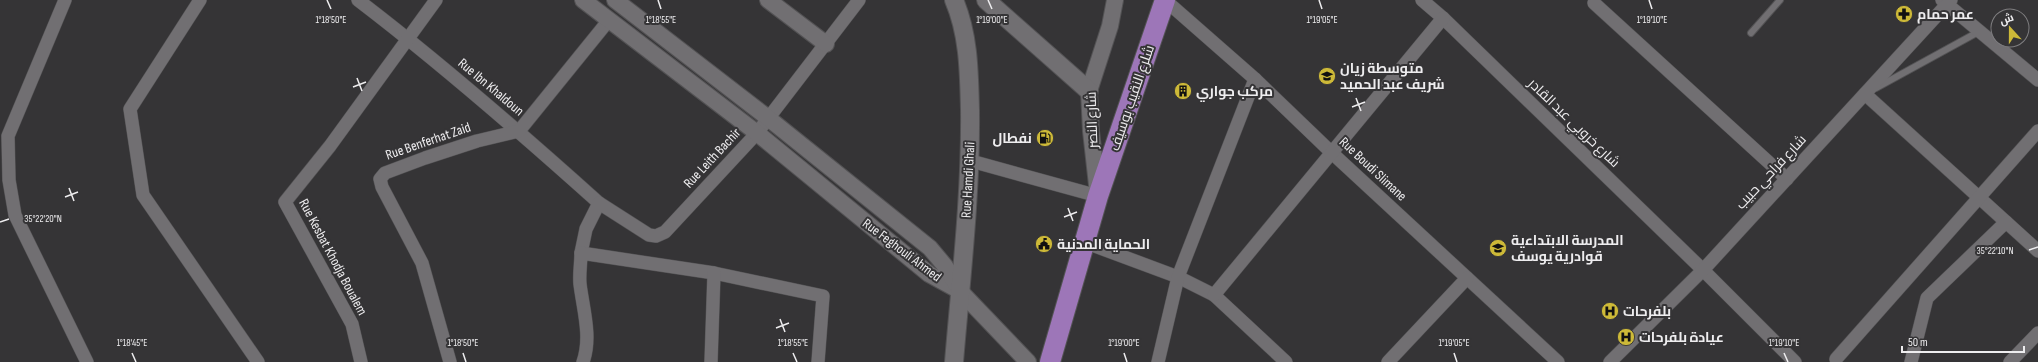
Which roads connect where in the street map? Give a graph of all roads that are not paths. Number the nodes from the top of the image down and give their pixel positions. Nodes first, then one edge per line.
1 (65, 0) edge
2 (200, 0) edge
3 (358, 0) edge
4 (436, 0) edge
5 (583, 0) edge
6 (615, 0) edge
7 (768, 0) edge
8 (859, 0) edge
9 (954, 0) edge
10 (986, 0) edge
11 (1115, 0) edge
12 (1165, 0) edge
13 (1422, 0) edge
14 (1780, 0) edge
15 (1947, 2) edge
16 (1594, 3) dead end
17 (1443, 18) junction
18 (608, 20) junction
19 (1980, 32) junction
20 (1750, 33) dead end
21 (408, 38) junction
22 (826, 44) junction
23 (1255, 79) junction
24 (2037, 79) edge
25 (1089, 91) junction
26 (1865, 94) junction
27 (768, 118) junction
28 (519, 131) junction
29 (2038, 131) edge
30 (757, 133) junction
31 (1332, 153) junction
32 (971, 161) junction
33 (1787, 179) junction
34 (1098, 196) junction
35 (1980, 198) junction
36 (599, 203) junction
37 (2006, 222) junction
38 (1084, 242) junction
39 (2038, 251) edge
40 (581, 253) junction
41 (1703, 270) junction
42 (714, 272) junction
43 (1178, 277) junction
44 (1467, 278) junction
45 (960, 291) junction
46 (1214, 295) junction
47 (2038, 333) edge
48 (1836, 359) dead end
49 (87, 362) edge
50 (258, 362) edge
51 (362, 362) edge
52 (450, 362) edge
53 (583, 362) edge
54 (712, 362) edge
55 (818, 362) edge
56 (954, 362) edge
57 (1028, 362) edge
58 (1050, 362) edge
59 (1158, 362) edge
60 (1286, 362) edge
61 (1388, 362) edge
62 (1558, 362) edge
63 (1610, 362) edge
64 (1795, 362) edge
65 (1911, 362) edge
66 (2010, 362) edge

1 - 49 street
2 - 50 street
3 - 21 street, Rue Ibn Khaldoun
4 - 21 street, Rue Kesbat Khodja Boualem
5 - 18 street, Rue Feghouli Ahmed
6 - 27 street, Rue Feghouli Ahmed
7 - 22 street
8 - 22 street, Rue Leith Bachir
9 - 32 main road, Rue Hamdi Ghali
10 - 25 main road
11 - 25 street, شارع النصر
12 - 23 street, Rue Boudi Slimane
12 - 34 main road, شلرع النقيب بوسيف
13 - 17 street, شارع خروبي عبد القادر
14 - 20 lane
15 - 19 street
15 - 26 street, شارع فراحي حبيب
16 - 33 street
17 - 31 street
17 - 41 street, شارع خروبي عبد القادر
18 - 28 street
18 - 30 street, Rue Feghouli Ahmed
19 - 24 street
19 - 26 lane
21 - 28 street, Rue Ibn Khaldoun
21 - 51 street, Rue Kesbat Khodja Boualem
22 - 27 street, Rue Leith Bachir
23 - 31 street, Rue Boudi Slimane
23 - 43 street
25 - 34 street, شارع النصر
26 - 33 street, شارع فراحي حبيب
26 - 35 street
27 - 30 street, Rue Leith Bachir
27 - 45 street, Rue Feghouli Ahmed
28 - 36 street, Rue Ibn Khaldoun
28 - 52 street, Rue Benferhat Zaid
29 - 35 street
30 - 36 street, Rue Leith Bachir
30 - 45 street, Rue Feghouli Ahmed
31 - 44 street, Rue Boudi Slimane
31 - 46 street
32 - 34 street
32 - 45 main road, Rue Hamdi Ghali
33 - 41 street, شارع فراحي حبيب
34 - 38 main road, شلرع النقيب بوسيف
35 - 37 street
35 - 48 street
36 - 40 street
37 - 39 street
37 - 65 street
38 - 43 street
38 - 58 main road, شلرع النقيب بوسيف
40 - 42 street
40 - 53 street
41 - 63 street, شارع فراحي حبيب
41 - 64 street, شارع خروبي عبد القادر
42 - 54 street
42 - 55 street
43 - 46 street
43 - 59 street
44 - 61 street
44 - 62 street, Rue Boudi Slimane
45 - 56 main road, Rue Hamdi Ghali
45 - 57 street
46 - 60 street
47 - 66 street

